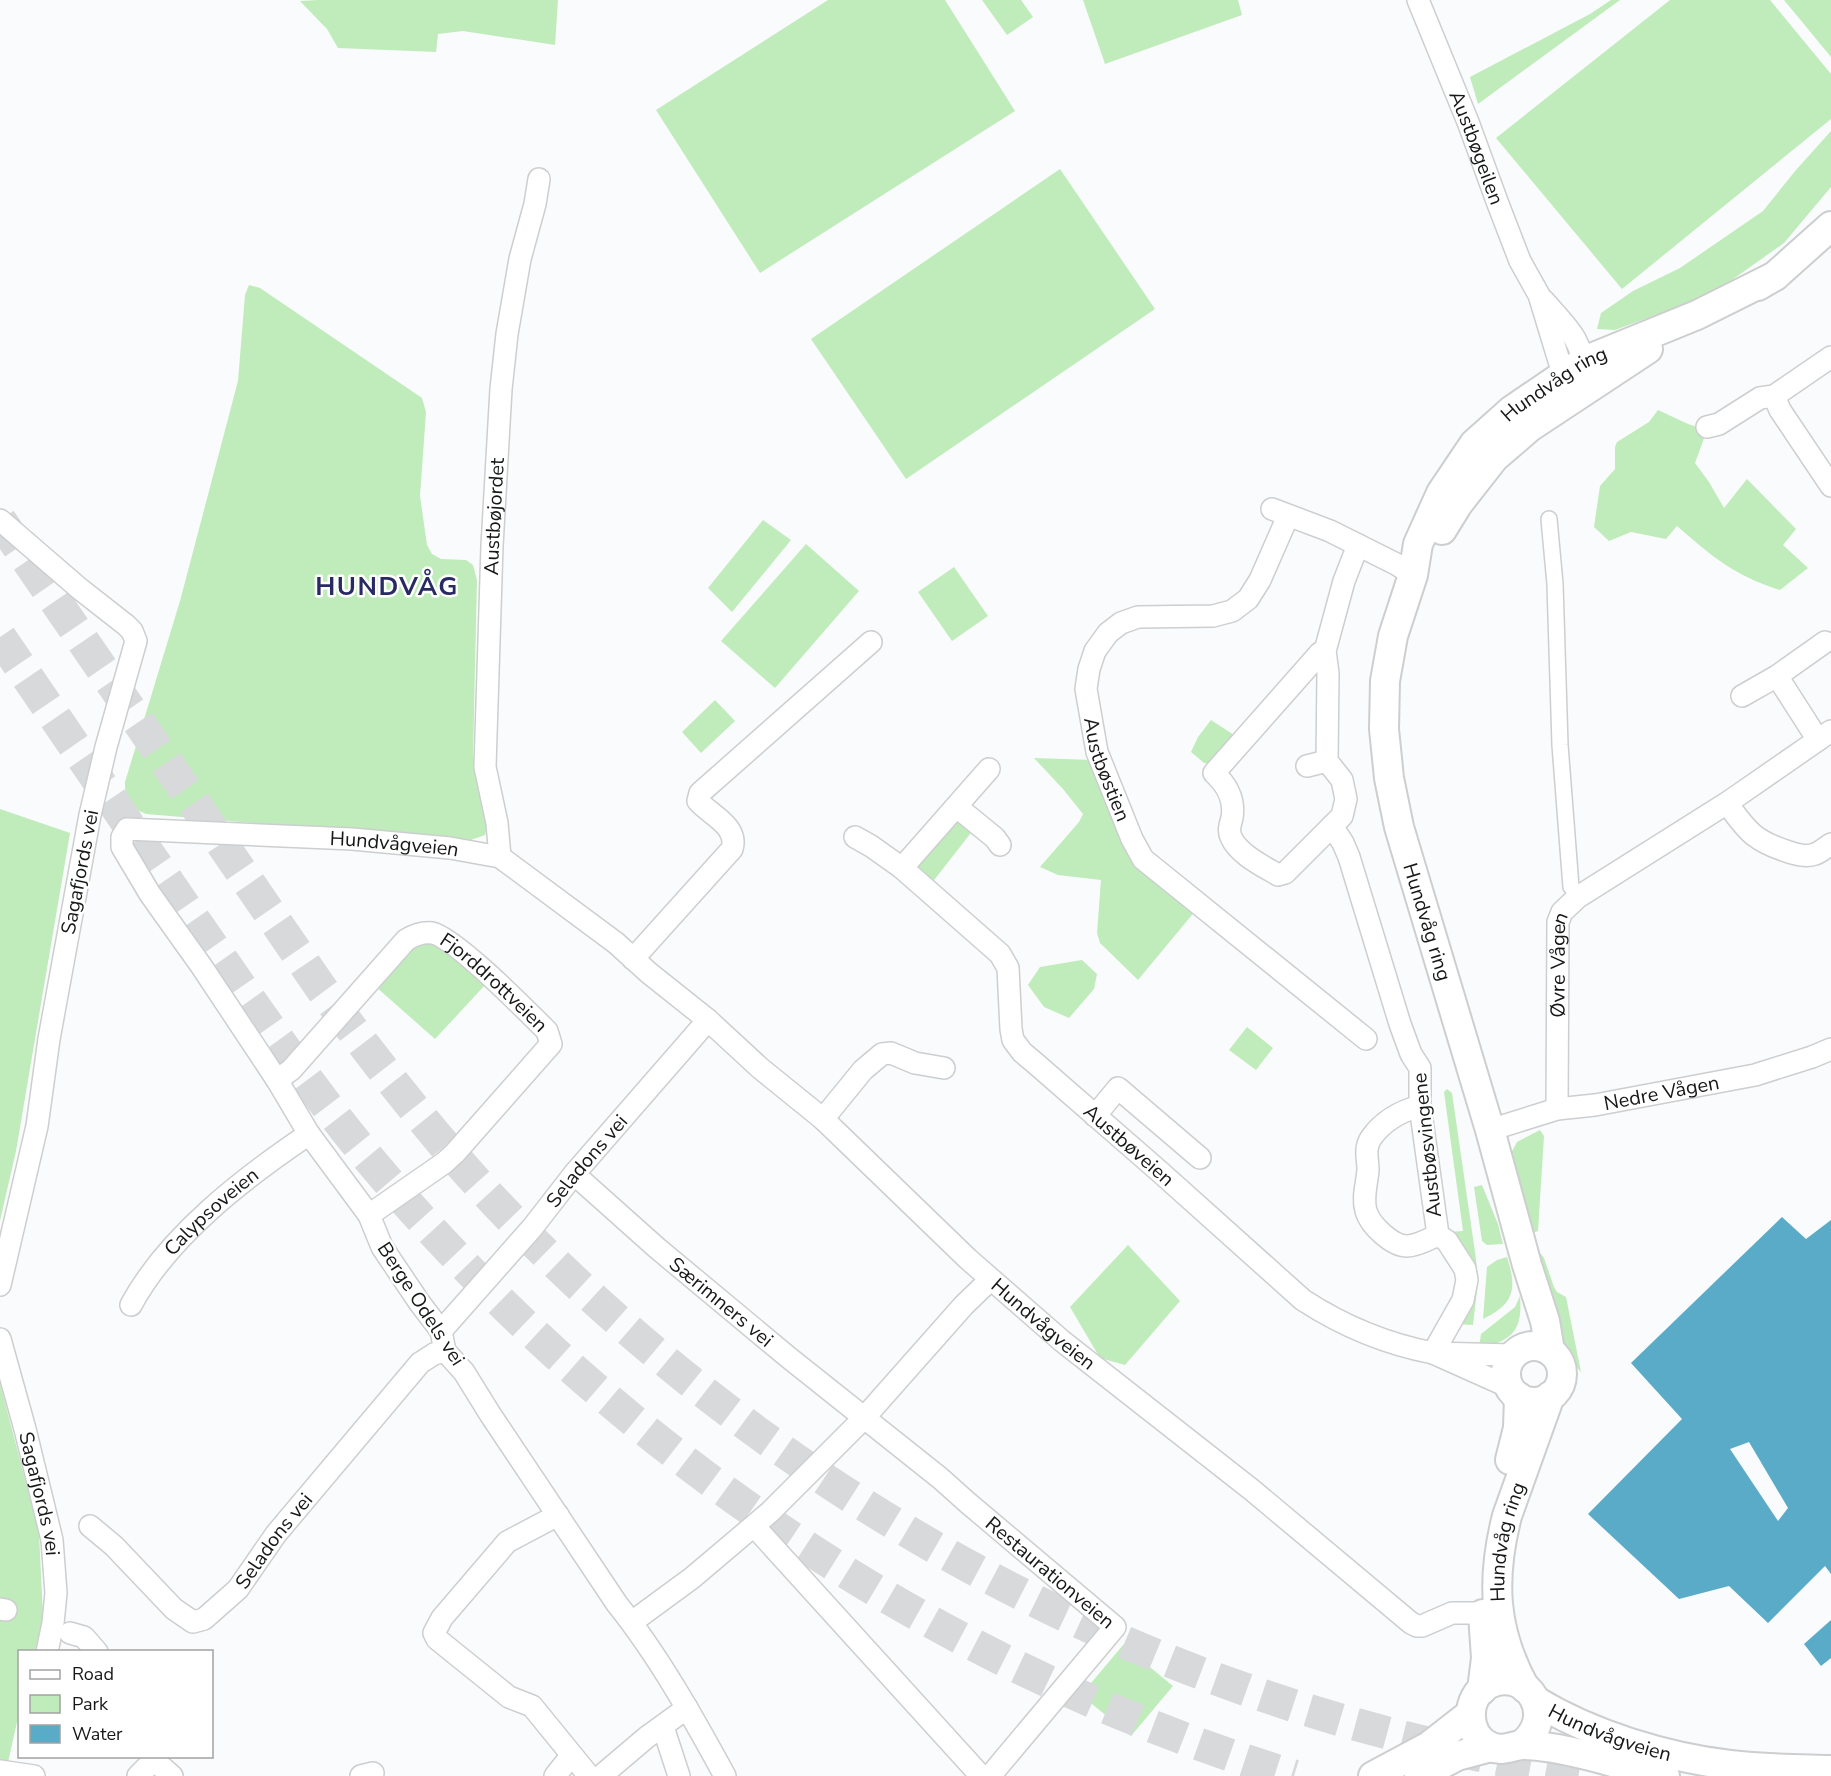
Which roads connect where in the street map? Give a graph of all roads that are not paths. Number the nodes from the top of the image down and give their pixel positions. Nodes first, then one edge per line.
1 (1418, 0) edge
2 (539, 179) dead end
3 (1831, 226) edge
4 (1831, 357) edge
5 (1576, 376) junction
6 (1774, 396) junction
7 (1707, 427) dead end
8 (1831, 486) edge
9 (1549, 519) dead end
10 (0, 520) edge
11 (1358, 546) junction
12 (1413, 575) junction
13 (871, 642) dead end
14 (1825, 642) dead end
15 (1325, 651) junction
16 (1777, 676) junction
17 (1742, 696) dead end
18 (1825, 736) edge
19 (989, 769) dead end
20 (1727, 803) junction
21 (957, 807) junction
22 (1253, 807) dead end
23 (1232, 816) junction
24 (1332, 826) junction
25 (124, 832) joint
26 (855, 837) dead end
27 (1831, 844) edge
28 (1000, 845) dead end
29 (500, 857) junction
30 (902, 868) junction
31 (1571, 887) dead end
32 (633, 958) junction
33 (708, 1020) junction
34 (1366, 1039) dead end
35 (1831, 1049) edge
36 (944, 1068) dead end
37 (277, 1080) junction
38 (1420, 1106) junction
39 (1557, 1109) junction
40 (1095, 1116) junction
41 (823, 1119) junction
42 (1490, 1130) junction
43 (309, 1134) junction
44 (1200, 1158) dead end
45 (583, 1182) dead end
46 (369, 1215) junction
47 (1438, 1235) junction
48 (1527, 1265) junction
49 (990, 1280) junction
50 (0, 1285) edge
51 (131, 1305) dead end
52 (0, 1339) edge
53 (443, 1341) junction
54 (1550, 1351) junction
55 (1433, 1353) junction
56 (1516, 1353) junction
57 (1514, 1392) junction
58 (1550, 1396) junction
59 (864, 1418) junction
60 (558, 1515) junction
61 (754, 1526) junction
62 (91, 1534) dead end
63 (1483, 1613) junction
64 (632, 1622) junction
65 (70, 1633) dead end
66 (47, 1650) edge
67 (95, 1650) edge
68 (1531, 1695) junction
69 (1476, 1702) junction
70 (687, 1708) junction
71 (663, 1726) junction
72 (1521, 1745) junction
73 (1491, 1747) junction
74 (571, 1756) junction
75 (156, 1759) edge
76 (1831, 1770) edge
77 (138, 1776) edge
78 (172, 1776) edge
79 (555, 1776) edge
80 (589, 1776) edge
81 (601, 1776) edge
82 (679, 1776) edge
83 (725, 1776) edge
84 (981, 1776) edge
85 (990, 1776) edge
86 (1373, 1776) edge
87 (1419, 1776) edge
88 (1665, 1776) edge

1 - 5 street, Austbøgeilen
2 - 29 street, Austbøjordet
3 - 5 main road, Hundvåg ring
4 - 6 street
5 - 12 main road, Hundvåg ring
6 - 7 street
6 - 8 street
9 - 31 street, Øvre Vågen
10 - 50 street, Sagafjords vei
11 - 12 street
11 - 15 street
11 - 34 street, Austbøstien
12 - 42 main road, Hundvåg ring
13 - 32 street
14 - 16 street
15 - 23 street
15 - 24 street
16 - 17 street
16 - 18 street
18 - 20 street, Øvre Vågen
19 - 21 street
20 - 27 street
20 - 39 street, Øvre Vågen
21 - 28 street
21 - 30 street
22 - 23 street
23 - 24 street
24 - 38 street, Austbøsvingene
25 - 29 street, Hundvågveien
25 - 37 street, Berge Odels vei
26 - 30 street, Austbøveien
29 - 32 street, Hundvågveien
30 - 40 street, Austbøveien
32 - 33 street, Hundvågveien
33 - 41 street, Hundvågveien
33 - 53 street, Seladons vei
35 - 39 street, Nedre Vågen
36 - 41 street
37 - 43 street, Berge Odels vei
37 - 46 street, Fjorddrottveien
38 - 47 street, Austbøsvingene
38 - 47 street
39 - 42 street, Nedre Vågen
40 - 44 street
40 - 55 street, Austbøveien
41 - 49 street, Hundvågveien
42 - 48 main road, Hundvåg ring
43 - 46 street, Berge Odels vei
43 - 51 street, Calypsoveien
45 - 59 street, Særimners vei
46 - 53 street, Berge Odels vei
47 - 55 street, Austbøsvingene
48 - 54 main road, Hundvåg ring
48 - 56 main road, Hundvåg ring
49 - 59 street
49 - 63 street, Hundvågveien
52 - 66 street, Sagafjords vei
53 - 60 street, Berge Odels vei
53 - 62 street, Seladons vei
54 - 56 main road
54 - 58 main road
55 - 56 street, Austbøveien
55 - 57 street, Austbøveien
56 - 57 main road
57 - 58 main road
57 - 63 main road, Hundvåg ring
58 - 68 main road, Hundvåg ring
59 - 61 street
59 - 85 street, Restaurationveien
60 - 64 street, Berge Odels vei
60 - 74 street
61 - 64 street
61 - 84 street
63 - 69 main road, Hundvåg ring
64 - 70 street, Berge Odels vei
65 - 67 street
68 - 69 main road
68 - 72 main road
68 - 76 main road, Hundvågveien
69 - 73 main road
69 - 86 main road
70 - 71 street
70 - 83 street, Berge Odels vei
71 - 81 street
71 - 82 street
72 - 73 main road
72 - 88 main road, Hundvågveien
73 - 87 main road
74 - 79 street
74 - 80 street
75 - 77 street
75 - 78 street

